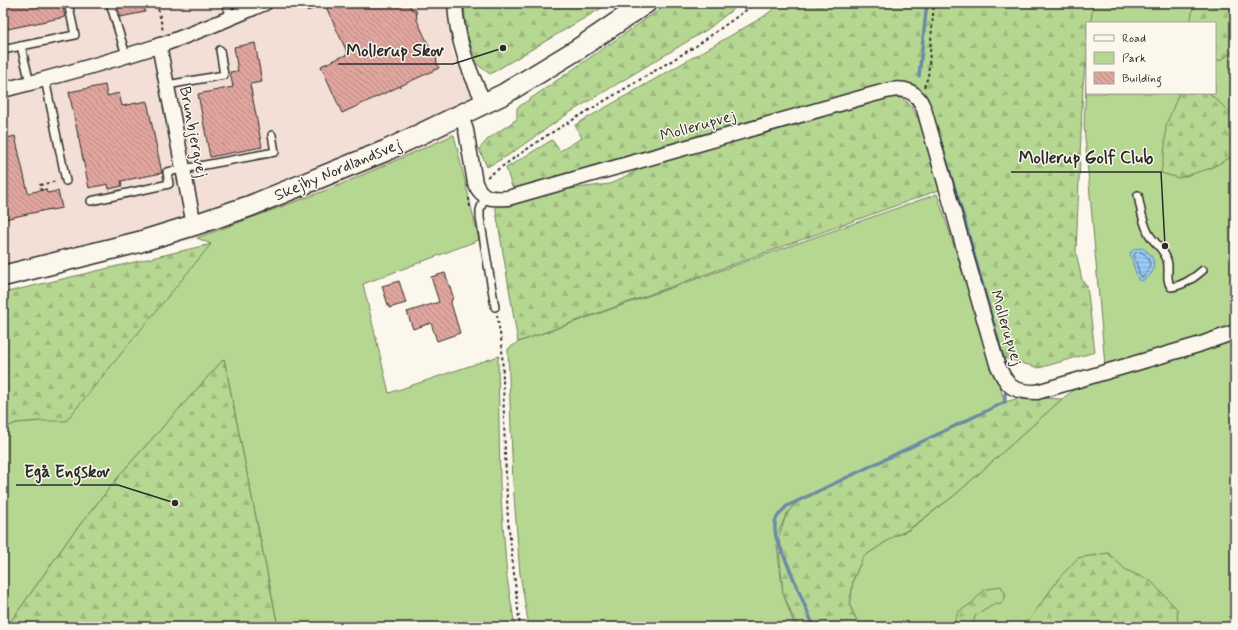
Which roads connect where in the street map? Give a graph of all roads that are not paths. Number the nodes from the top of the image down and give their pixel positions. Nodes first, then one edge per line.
1 (68, 3) edge
2 (110, 3) edge
3 (225, 3) edge
4 (265, 3) edge
5 (454, 3) edge
6 (646, 3) edge
7 (232, 17) junction
8 (162, 44) junction
9 (21, 46) junction
10 (3, 50) edge
11 (220, 50) dead end
12 (126, 55) junction
13 (45, 80) junction
14 (30, 83) junction
15 (167, 85) junction
16 (3, 90) edge
17 (485, 104) junction
18 (461, 116) junction
19 (272, 135) dead end
20 (183, 169) junction
21 (66, 180) road end
22 (1138, 195) dead end
23 (485, 196) junction
24 (91, 201) dead end
25 (194, 225) junction
26 (1203, 270) dead end
27 (3, 276) edge
28 (495, 307) road end
29 (1235, 332) edge

1 - 9 lane
2 - 12 lane
3 - 7 lane
4 - 7 street
5 - 17 street
6 - 17 street, Skejby Nordlandsvej
7 - 8 street
8 - 12 street
8 - 15 street, Brunbjergvej
9 - 10 lane
9 - 14 lane
11 - 15 lane
12 - 13 street
13 - 14 street
13 - 21 lane
14 - 16 street
15 - 20 street, Brunbjergvej
17 - 18 street, Skejby Nordlandsvej
18 - 23 street
18 - 25 street, Skejby Nordlandsvej
19 - 20 lane
20 - 24 lane
20 - 25 street, Brunbjergvej
22 - 26 lane
23 - 28 lane
23 - 29 street, Mollerupvej
25 - 27 street, Skejby Nordlandsvej

